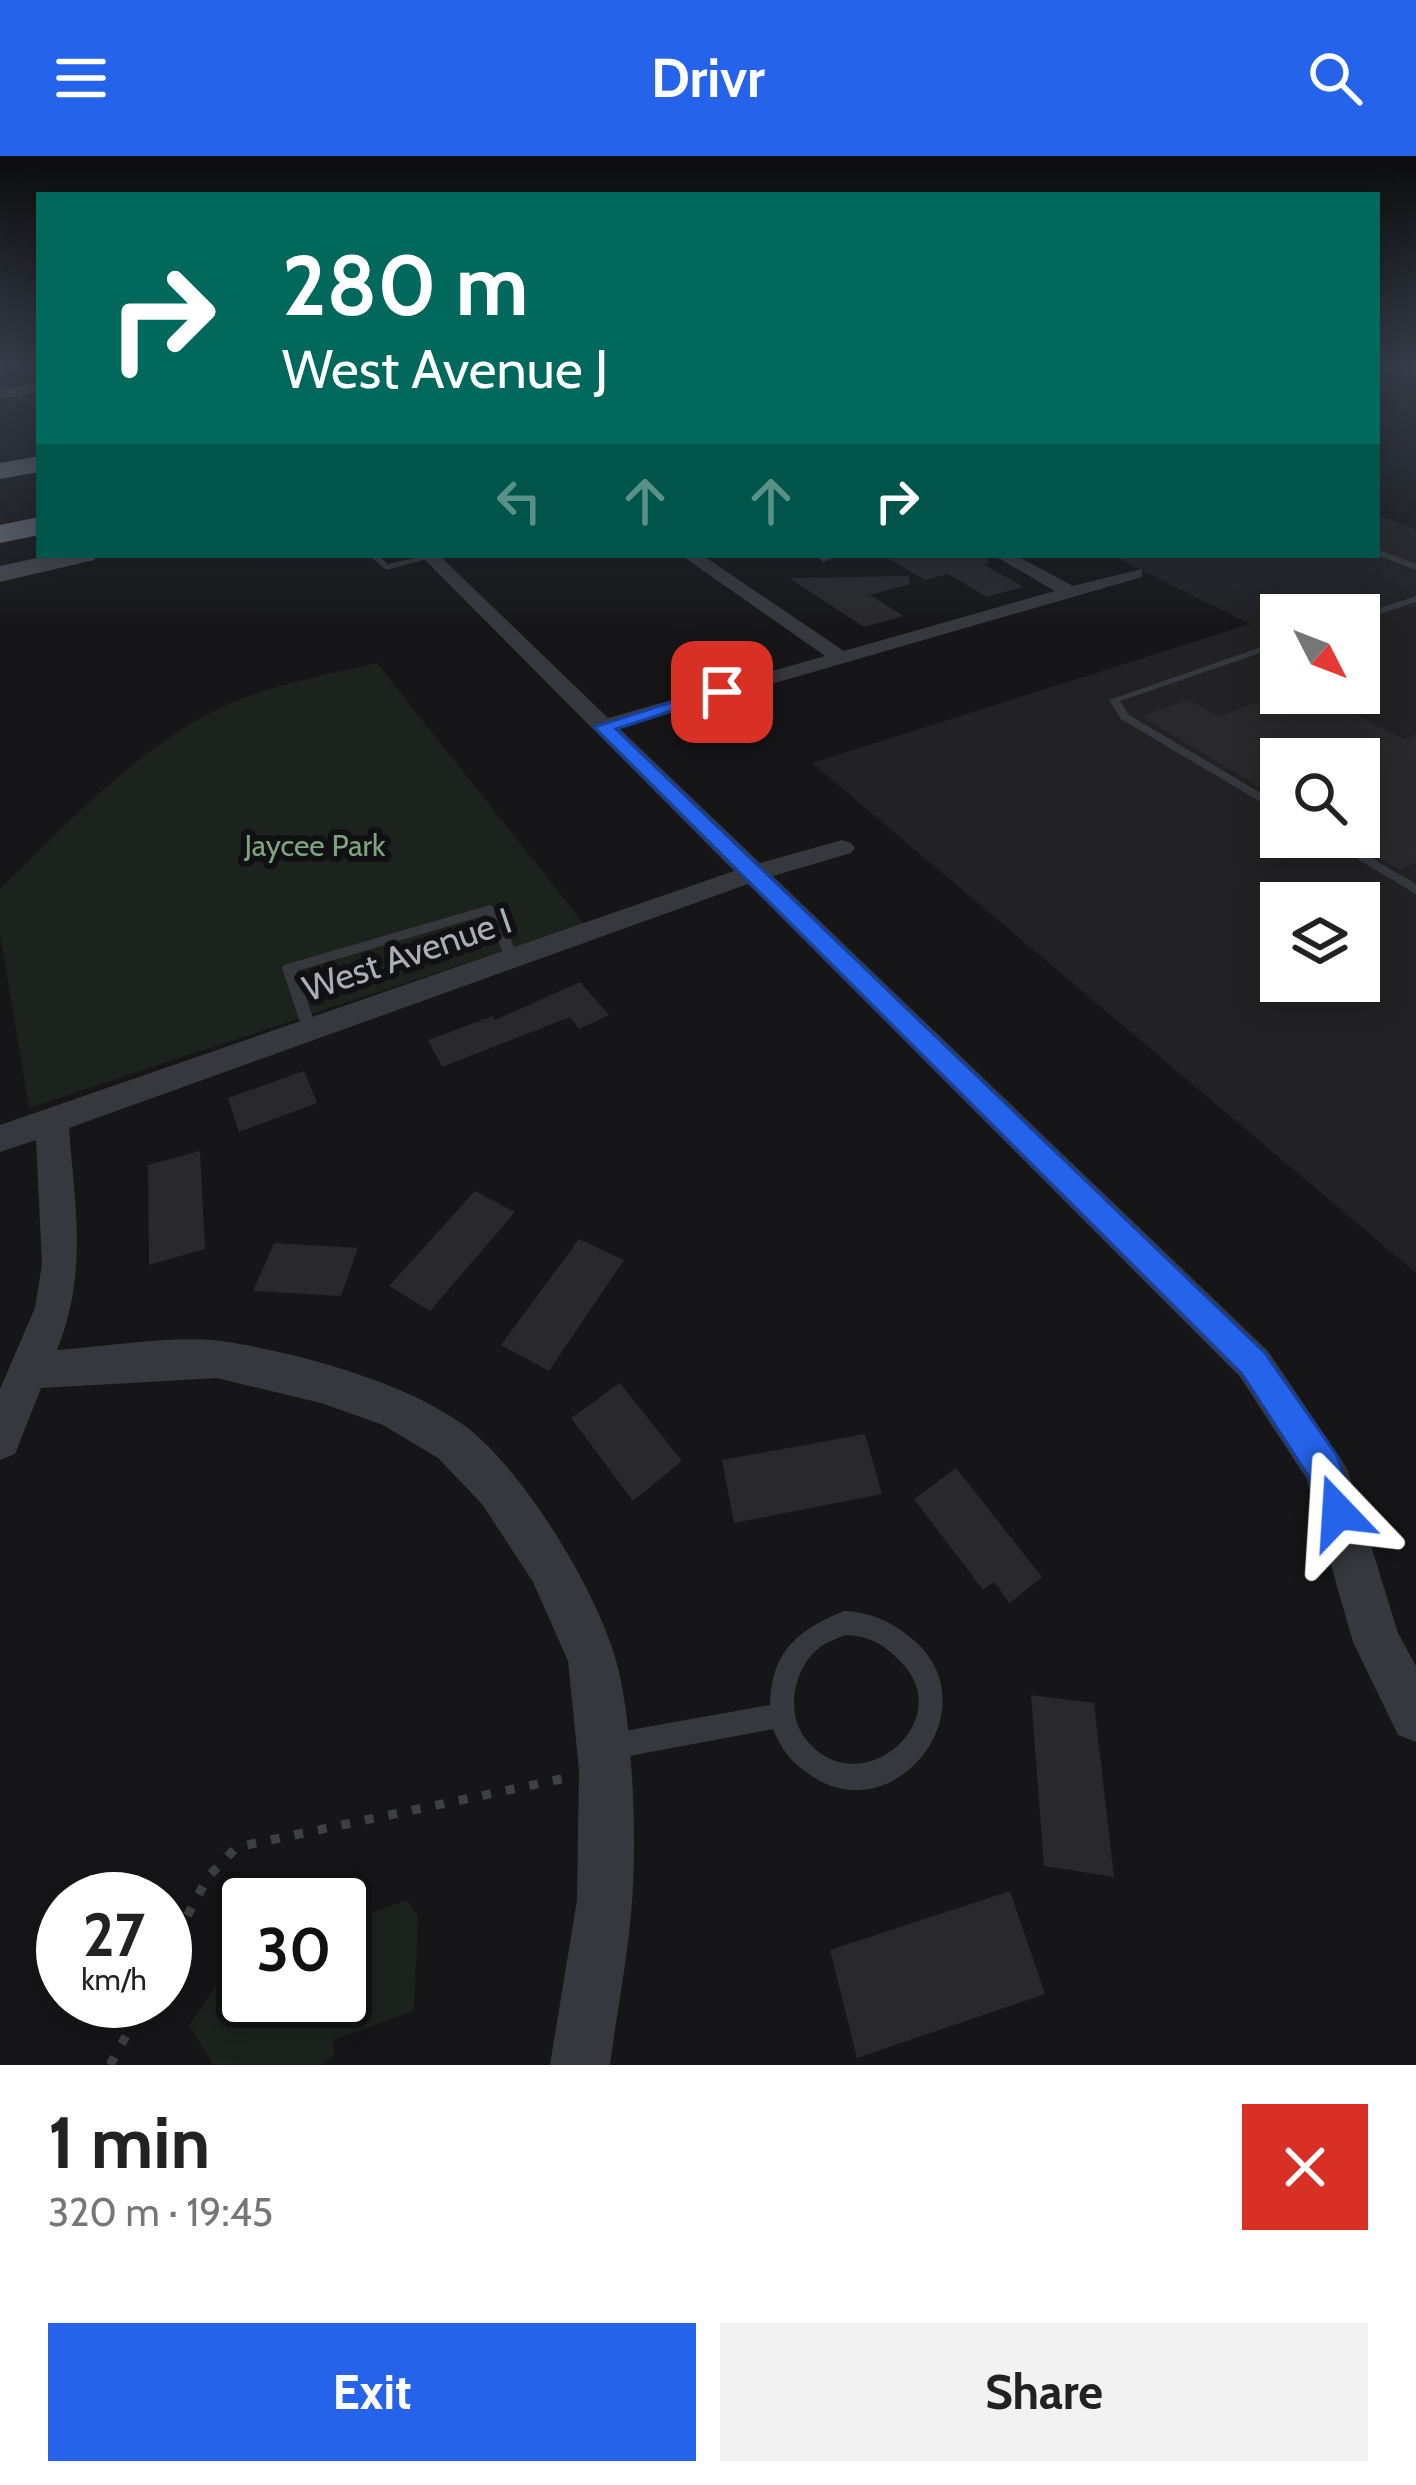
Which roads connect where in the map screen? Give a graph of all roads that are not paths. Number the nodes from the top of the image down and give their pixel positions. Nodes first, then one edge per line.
1 (36, 462) edge
2 (0, 468) edge
3 (36, 494) edge
4 (0, 500) edge
5 (36, 522) edge
6 (36, 523) edge
7 (0, 524) edge
8 (0, 534) edge
9 (1380, 553) edge
10 (72, 558) edge
11 (377, 558) edge
12 (422, 558) edge
13 (432, 558) edge
14 (694, 558) edge
15 (1008, 558) edge
16 (1416, 567) edge
17 (1136, 573) dead end
18 (0, 574) edge
19 (1071, 592) junction
20 (1416, 599) edge
21 (1380, 611) edge
22 (1260, 650) edge
23 (840, 657) junction
24 (603, 727) junction
25 (1260, 797) edge
26 (842, 848) dead end
27 (1362, 858) edge
28 (754, 873) junction
29 (1416, 890) edge
30 (512, 958) junction
31 (309, 1030) junction
32 (52, 1121) junction
33 (0, 1139) edge
34 (31, 1370) junction
35 (0, 1439) edge
36 (783, 1714) junction
37 (1416, 1717) edge
38 (603, 1759) junction
39 (580, 2065) edge

1 - 2 highway
3 - 4 highway
5 - 7 highway
6 - 8 highway
9 - 16 lane
10 - 18 main road
11 - 12 lane
13 - 24 street
14 - 23 street
15 - 19 street
17 - 19 street
19 - 23 street
20 - 21 lane
22 - 25 lane
23 - 24 street
24 - 28 street
26 - 28 street, West Avenue I
27 - 29 lane
28 - 30 street, West Avenue I
28 - 37 street
30 - 31 street, West Avenue I
30 - 31 lane
31 - 32 street, West Avenue I
32 - 33 street, West Avenue I
32 - 34 street
34 - 35 street
34 - 38 street
36 - 36 lane
36 - 38 lane
38 - 39 street

